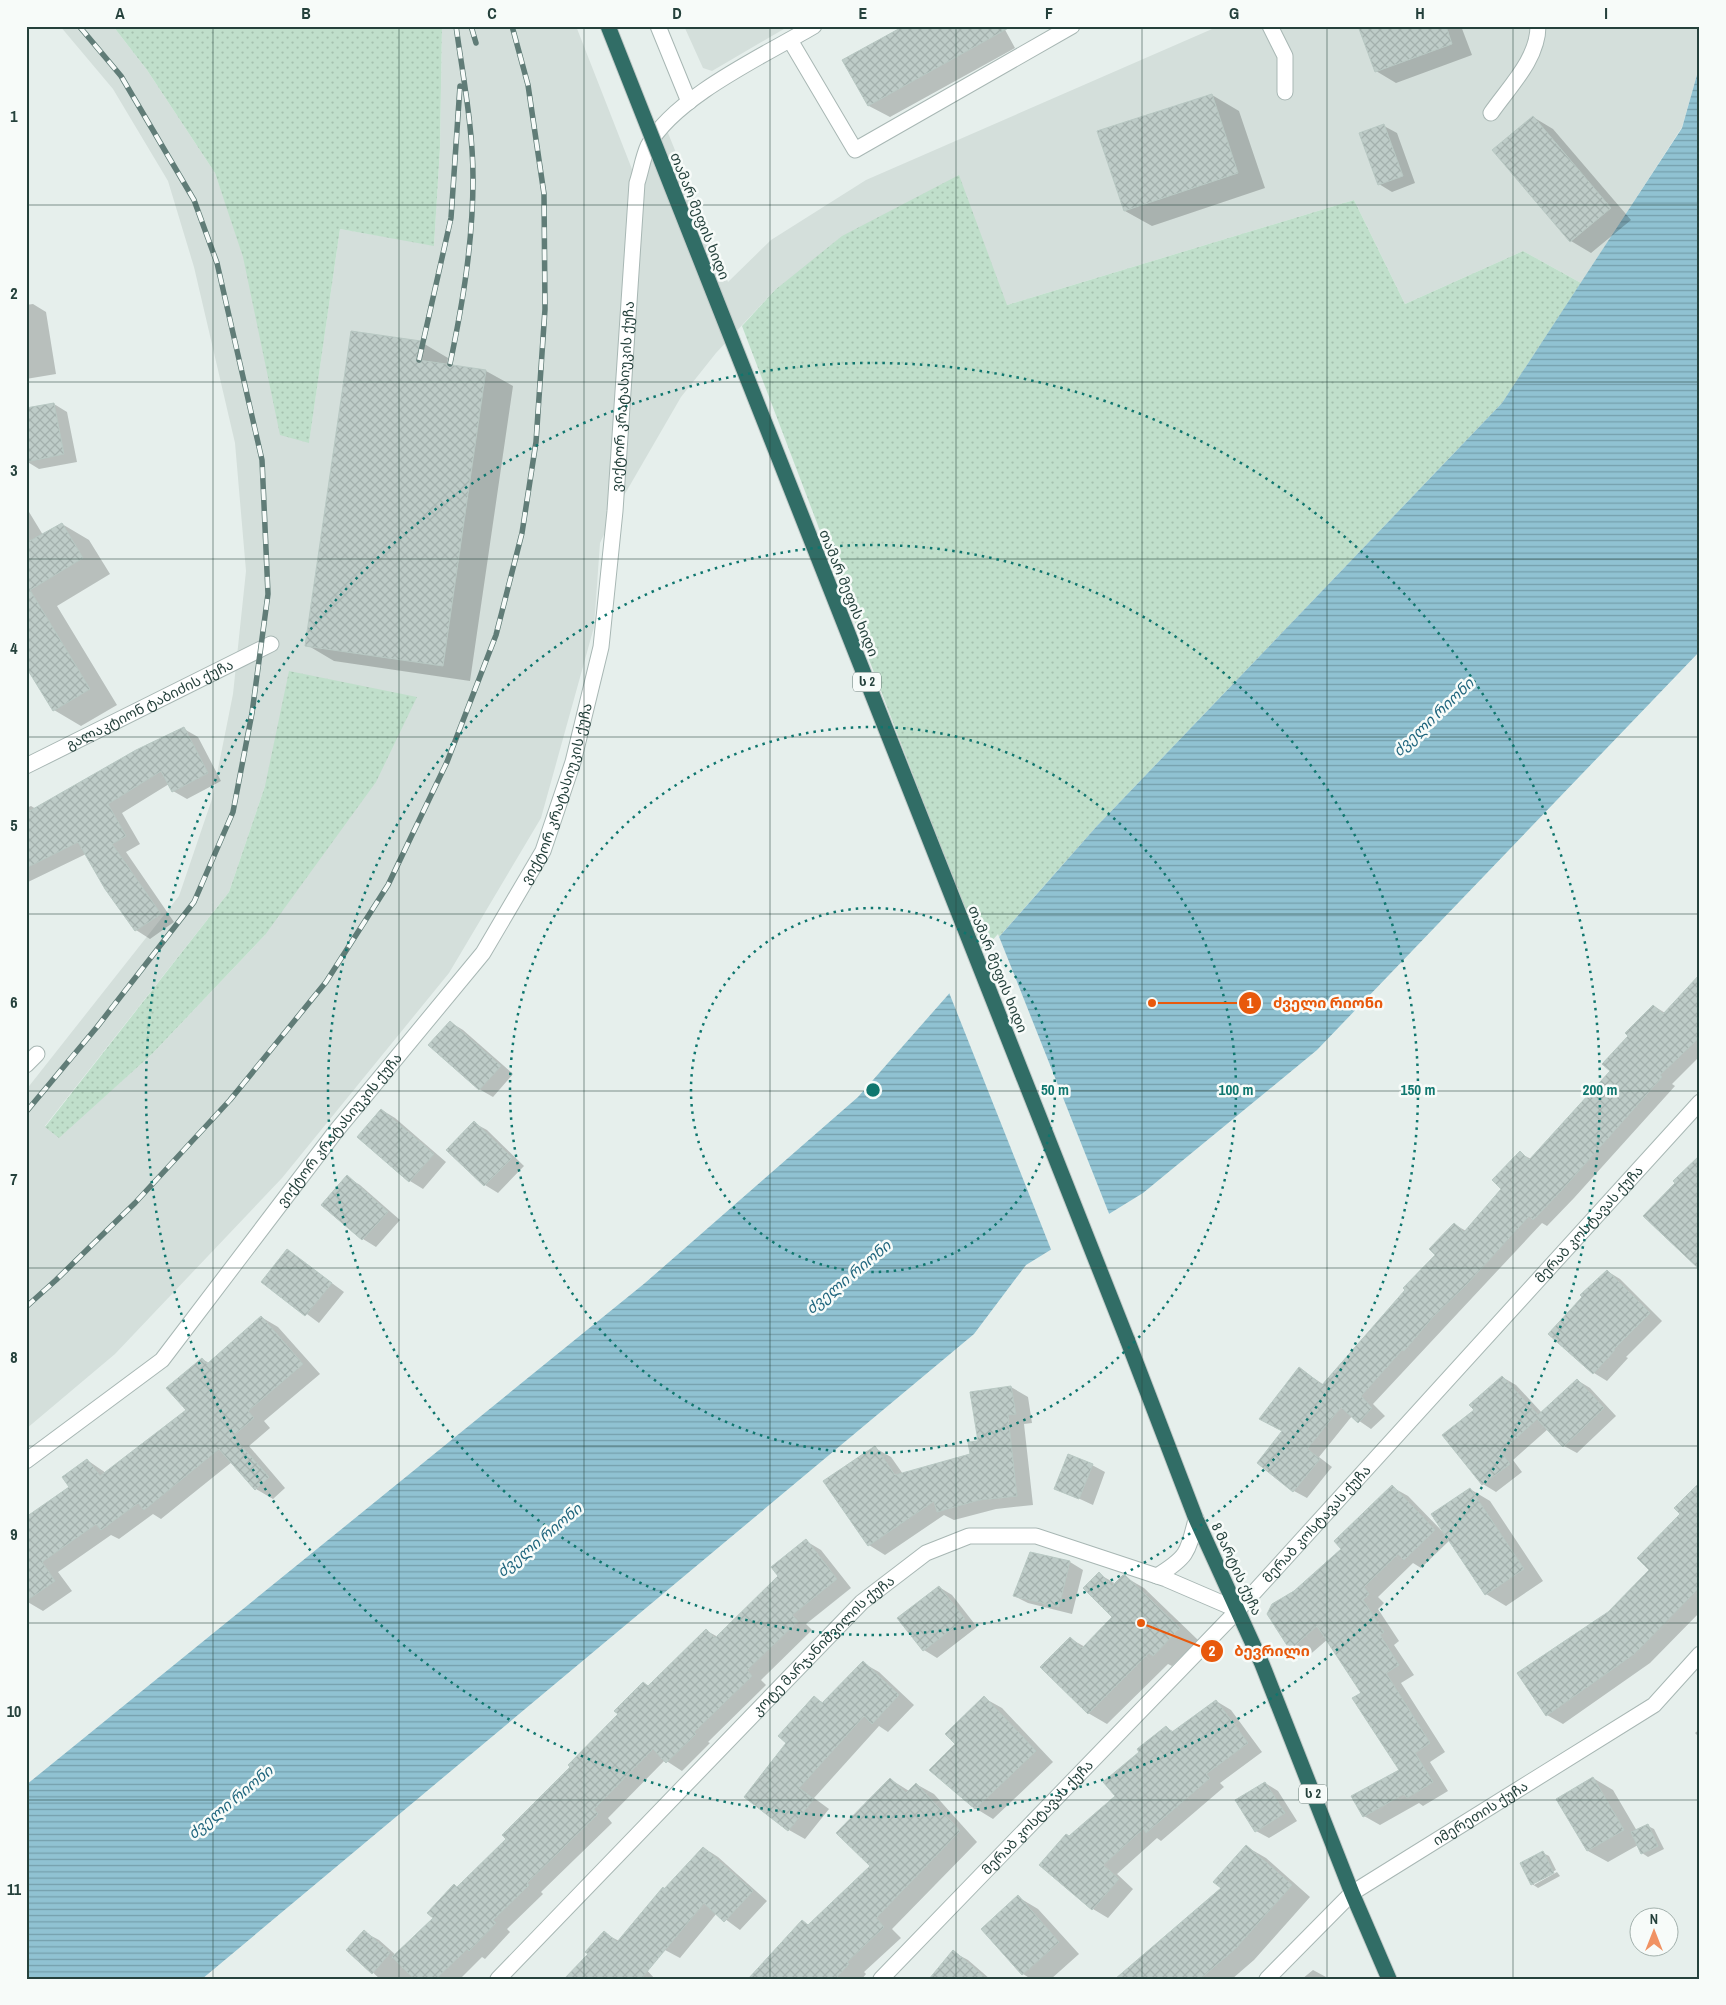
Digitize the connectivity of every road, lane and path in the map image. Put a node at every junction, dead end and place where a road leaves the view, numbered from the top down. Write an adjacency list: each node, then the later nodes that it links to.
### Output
1 (608, 26): 14 (highway, თამარ მეფის ხიდი / ს 2, bridge)
2 (658, 26): 9 (street)
3 (1072, 26): 7 (street)
4 (1270, 26): 8 (street)
5 (1538, 26): 10 (street)
6 (807, 28): 7 (street, ვიქტორ კრატასიუკის ქუჩა)
7 (790, 40): 9 (street, ვიქტორ კრატასიუკის ქუჩა)
8 (1285, 92)
9 (689, 102): 15 (street, ვიქტორ კრატასიუკის ქუჩა)
10 (1491, 113)
11 (271, 644): 12 (street, გალაკტიონ ტაბიძის ქუჩა)
12 (26, 766)
13 (1700, 1102): 18 (street, მერაბ კოსტავას ქუჩა)
14 (1127, 1338): 16 (highway, 8 მარტის ქუჩა / ს 2)
15 (26, 1461)
16 (1196, 1518): 17 (street); 18 (highway, 8 მარტის ქუჩა / ს 2)
17 (1157, 1576): 18 (street, კოტე მარჯანიშვილის ქუჩა); 21 (street, კოტე მარჯანიშვილის ქუჩა)
18 (1238, 1610): 20 (highway, 8 მარტის ქუჩა / ს 2); 22 (street, მერაბ კოსტავას ქუჩა)
19 (1700, 1654): 20 (street, იმერეთის ქუჩა)
20 (1352, 1893): 23 (street, იმერეთის ქუჩა); 24 (highway, 8 მარტის ქუჩა / ს 2)
21 (498, 1979)
22 (881, 1979)
23 (1267, 1979)
24 (1389, 1979)

